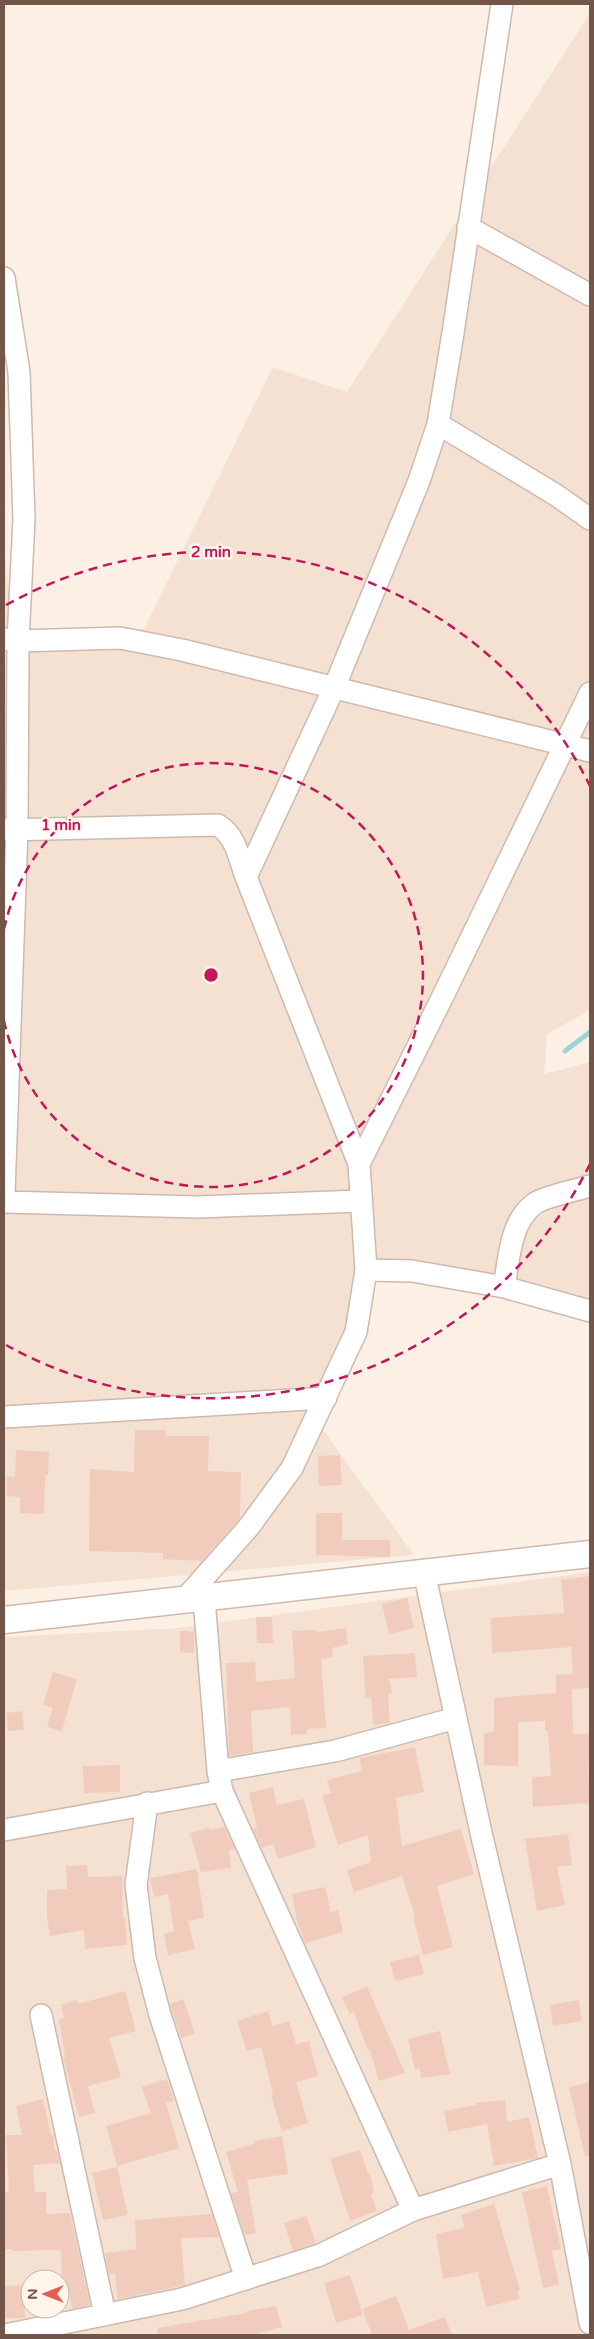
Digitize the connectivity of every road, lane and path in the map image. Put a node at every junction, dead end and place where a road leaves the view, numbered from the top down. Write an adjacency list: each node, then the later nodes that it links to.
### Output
1 (502, 4): 2 (street)
2 (468, 227): 4 (street); 5 (street)
3 (4, 278): 7 (street)
4 (590, 295)
5 (438, 424): 6 (street); 8 (street)
6 (590, 519)
7 (11, 640): 8 (street); 12 (street)
8 (334, 688): 10 (street); 13 (street)
9 (590, 694): 10 (street)
10 (564, 746): 11 (street); 14 (street)
11 (590, 751)
12 (10, 830): 13 (street); 16 (street)
13 (246, 877): 14 (street)
14 (359, 1164): 17 (street)
15 (590, 1186): 20 (street)
16 (4, 1192)
17 (360, 1201): 18 (street); 19 (street)
18 (4, 1202)
19 (366, 1270): 20 (street); 22 (street)
20 (504, 1287): 21 (street)
21 (590, 1311)
22 (326, 1398): 23 (street); 26 (street)
23 (4, 1417)
24 (590, 1554): 25 (street)
25 (424, 1572): 26 (street); 28 (street)
26 (193, 1600): 27 (street); 29 (street)
27 (4, 1620)
28 (456, 1718): 29 (street); 33 (street)
29 (220, 1781): 30 (street); 34 (street)
30 (147, 1803): 31 (street); 35 (street)
31 (4, 1830)
32 (41, 2015): 36 (street)
33 (560, 2164): 34 (street); 37 (street)
34 (413, 2210): 35 (street)
35 (246, 2279): 36 (street)
36 (105, 2315): 38 (street)
37 (590, 2323)
38 (6, 2335)

